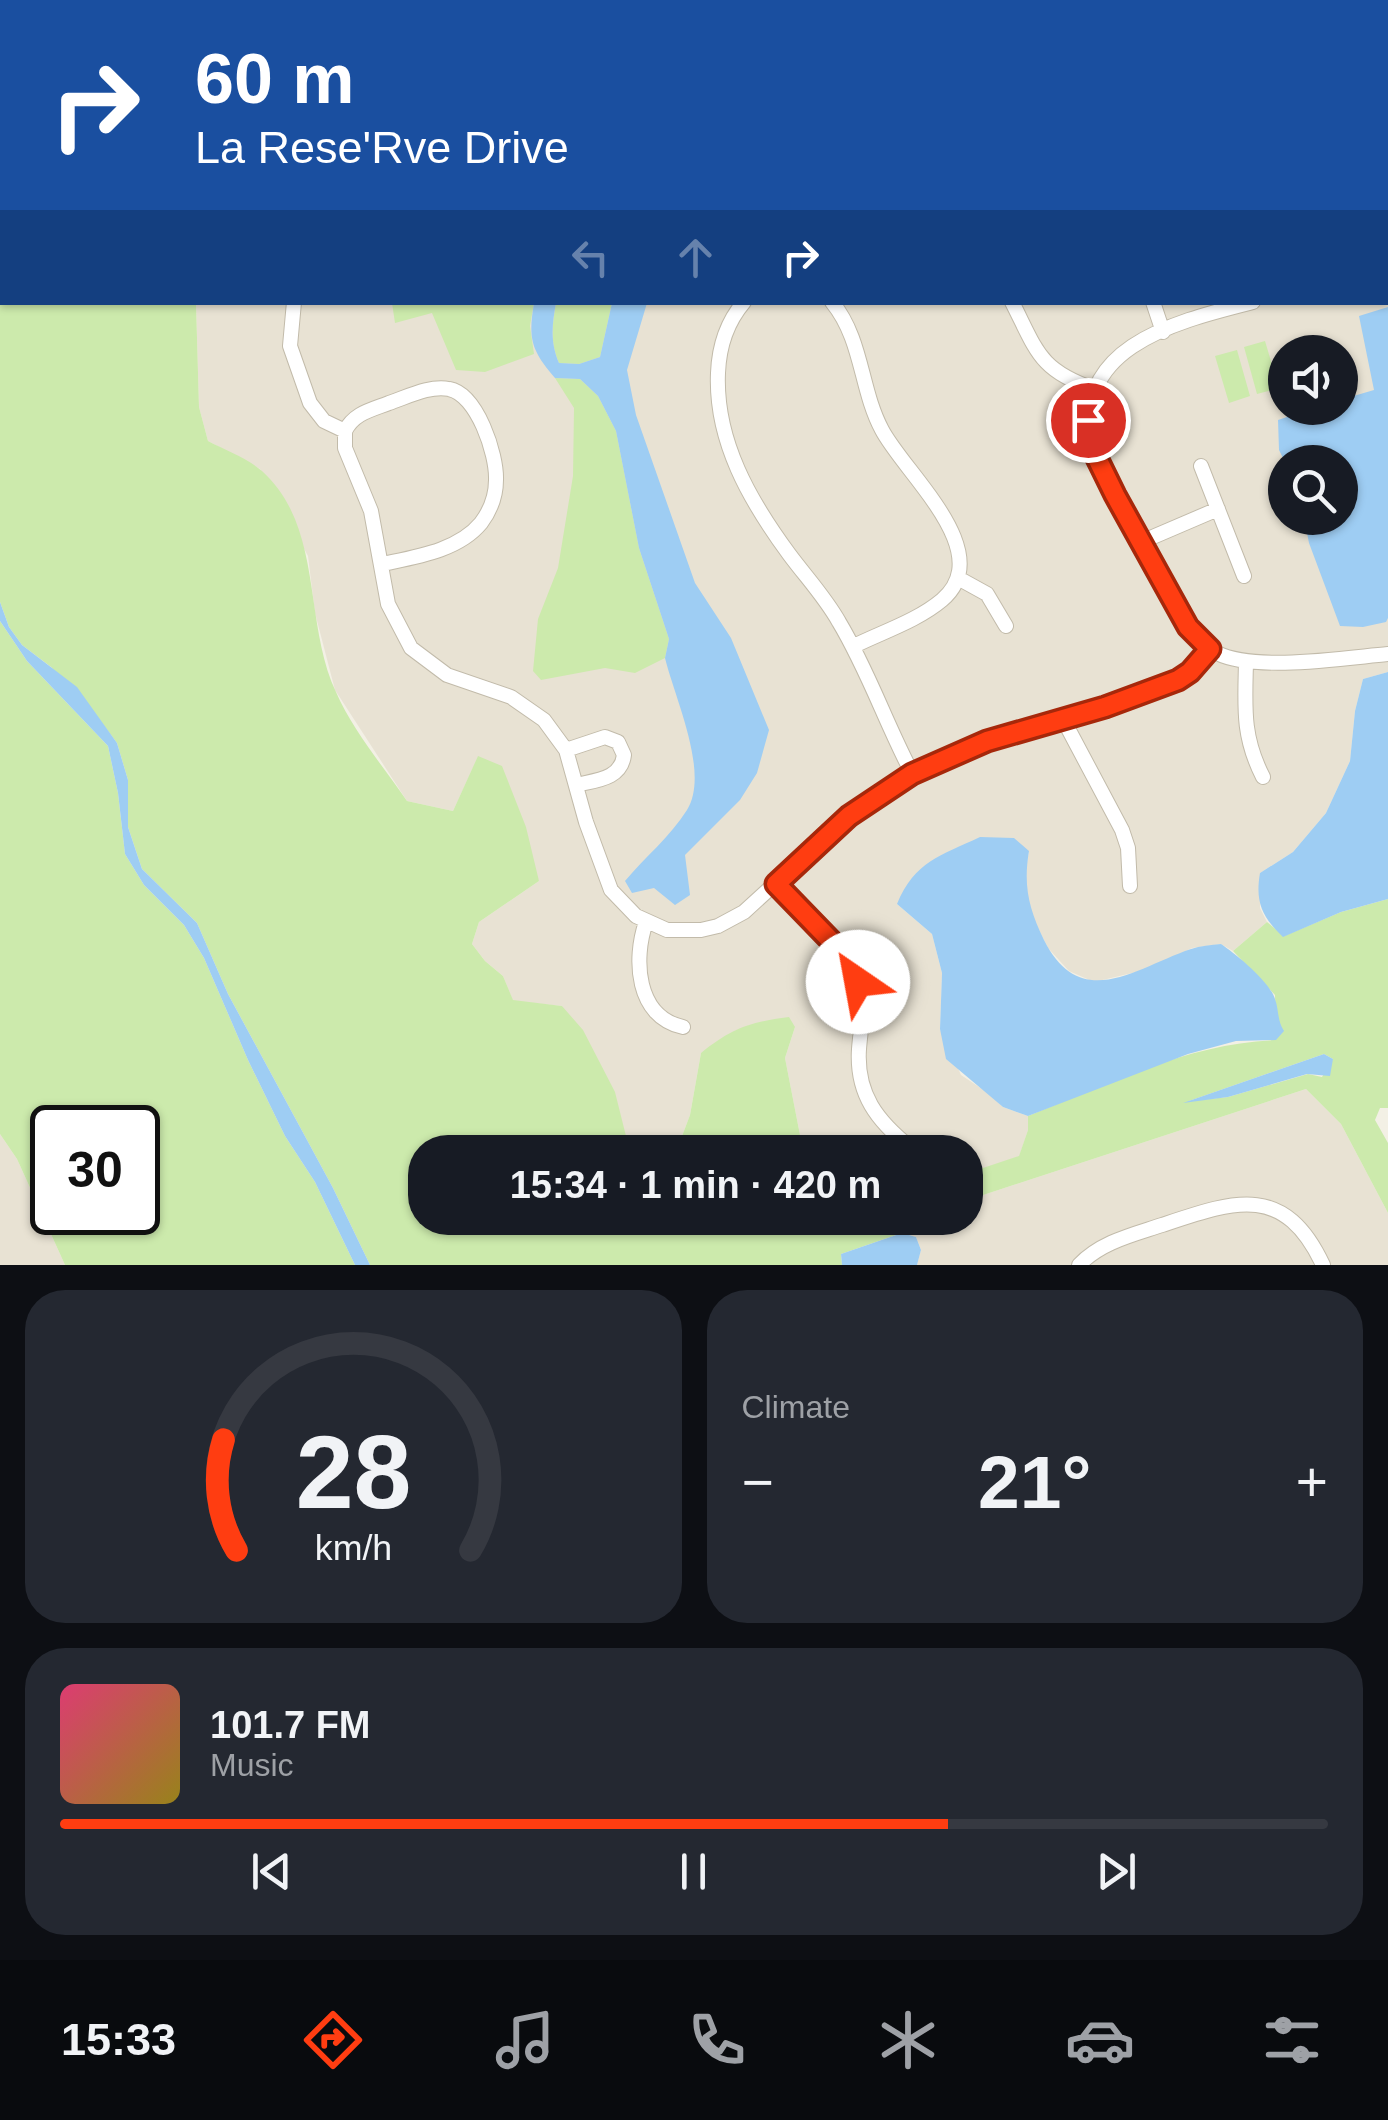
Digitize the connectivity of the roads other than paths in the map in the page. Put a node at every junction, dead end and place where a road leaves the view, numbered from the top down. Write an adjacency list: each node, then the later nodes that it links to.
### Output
1 (294, 305): 9 (street)
2 (742, 305): 17 (street)
3 (834, 305): 15 (street)
4 (1014, 305): 8 (street)
5 (1153, 305): 7 (street)
6 (1244, 305): 7 (street)
7 (1163, 332): 8 (street)
8 (1094, 389): 12 (street)
9 (345, 431): 13 (street); 13 (street)
10 (1201, 466): 11 (street)
11 (1218, 509): 12 (street); 14 (street)
12 (1141, 542): 18 (street)
13 (382, 564): 22 (street)
14 (1244, 576)
15 (958, 578): 16 (street); 17 (street)
16 (1006, 626)
17 (854, 646): 23 (street)
18 (1210, 649): 20 (street); 21 (street)
19 (1388, 654): 20 (street)
20 (1246, 662): 24 (street)
21 (1063, 720): 23 (street); 27 (street)
22 (566, 750): 25 (street); 25 (street)
23 (912, 774): 26 (street)
24 (1263, 778)
25 (576, 786): 28 (street)
26 (776, 884): 28 (street); 30 (street)
27 (1130, 886)
28 (646, 922): 29 (street)
29 (683, 1027)
30 (896, 1135)
31 (1079, 1265): 32 (street)
32 (1324, 1265)

